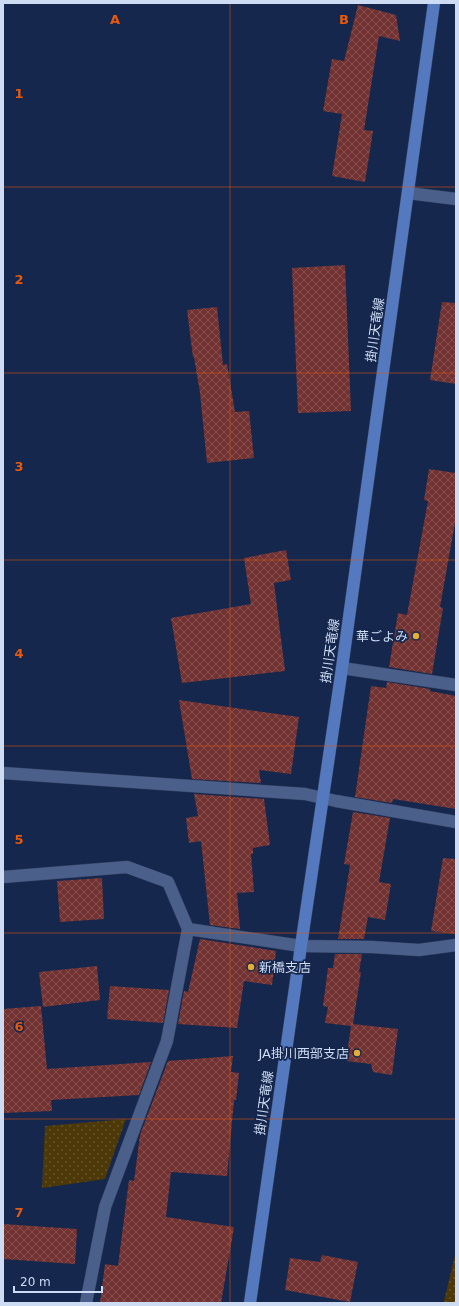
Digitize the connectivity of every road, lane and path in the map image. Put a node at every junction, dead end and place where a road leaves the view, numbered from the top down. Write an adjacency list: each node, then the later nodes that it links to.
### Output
1 (434, 3): 2 (main road, 掛川天竜線)
2 (408, 193): 3 (street); 4 (main road, 掛川天竜線)
3 (456, 199)
4 (342, 668): 5 (street); 7 (main road, 掛川天竜線)
5 (456, 685)
6 (3, 773): 7 (street)
7 (322, 798): 8 (street); 12 (main road, 掛川天竜線)
8 (456, 822)
9 (3, 877): 10 (street)
10 (188, 929): 12 (street); 13 (street)
11 (456, 945): 12 (street)
12 (300, 946): 14 (main road, 掛川天竜線)
13 (86, 1303)
14 (250, 1303)

